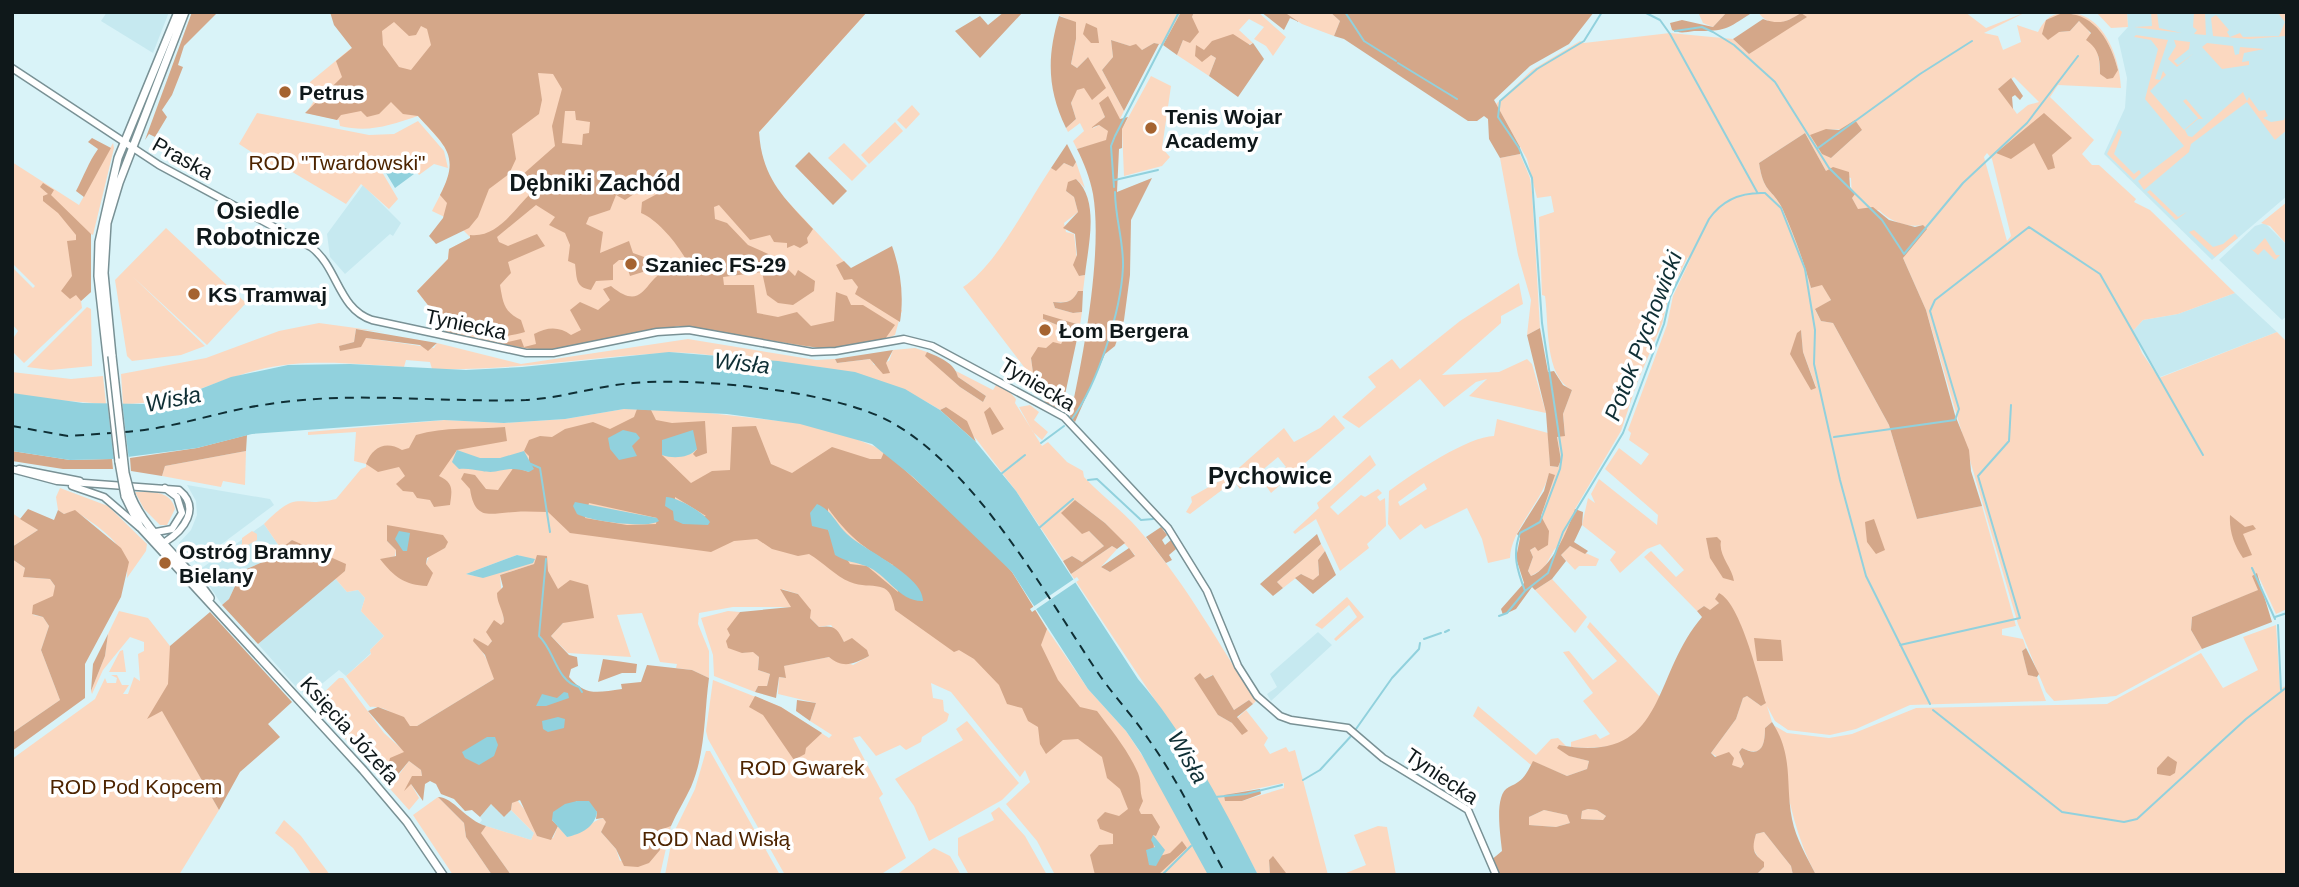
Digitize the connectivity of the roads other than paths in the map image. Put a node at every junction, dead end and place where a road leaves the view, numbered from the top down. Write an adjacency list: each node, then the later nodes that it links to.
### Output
1 (178, 12): 4 (main road)
2 (185, 12): 5 (main road)
3 (12, 68): 4 (street, Praska)
4 (124, 144): 5 (street, Praska); 7 (main road)
5 (132, 148): 6 (street, Praska); 7 (main road)
6 (356, 312): 18 (street, Tyniecka)
7 (110, 356): 12 (main road, bridge)
8 (13, 469): 9 (street, Księcia Józefa); 10 (street, Księcia Józefa)
9 (57, 481): 10 (street, Księcia Józefa); 13 (street, Księcia Józefa)
10 (85, 483): 11 (street, Księcia Józefa)
11 (165, 488): 14 (street); 15 (street)
12 (128, 496): 13 (main road); 14 (main road, Księcia Józefa)
13 (141, 527): 16 (main road, Księcia Józefa)
14 (156, 532): 15 (main road, Księcia Józefa)
15 (165, 542): 16 (main road, Księcia Józefa)
16 (222, 616): 17 (main road, Księcia Józefa)
17 (443, 875)
18 (1496, 875)

